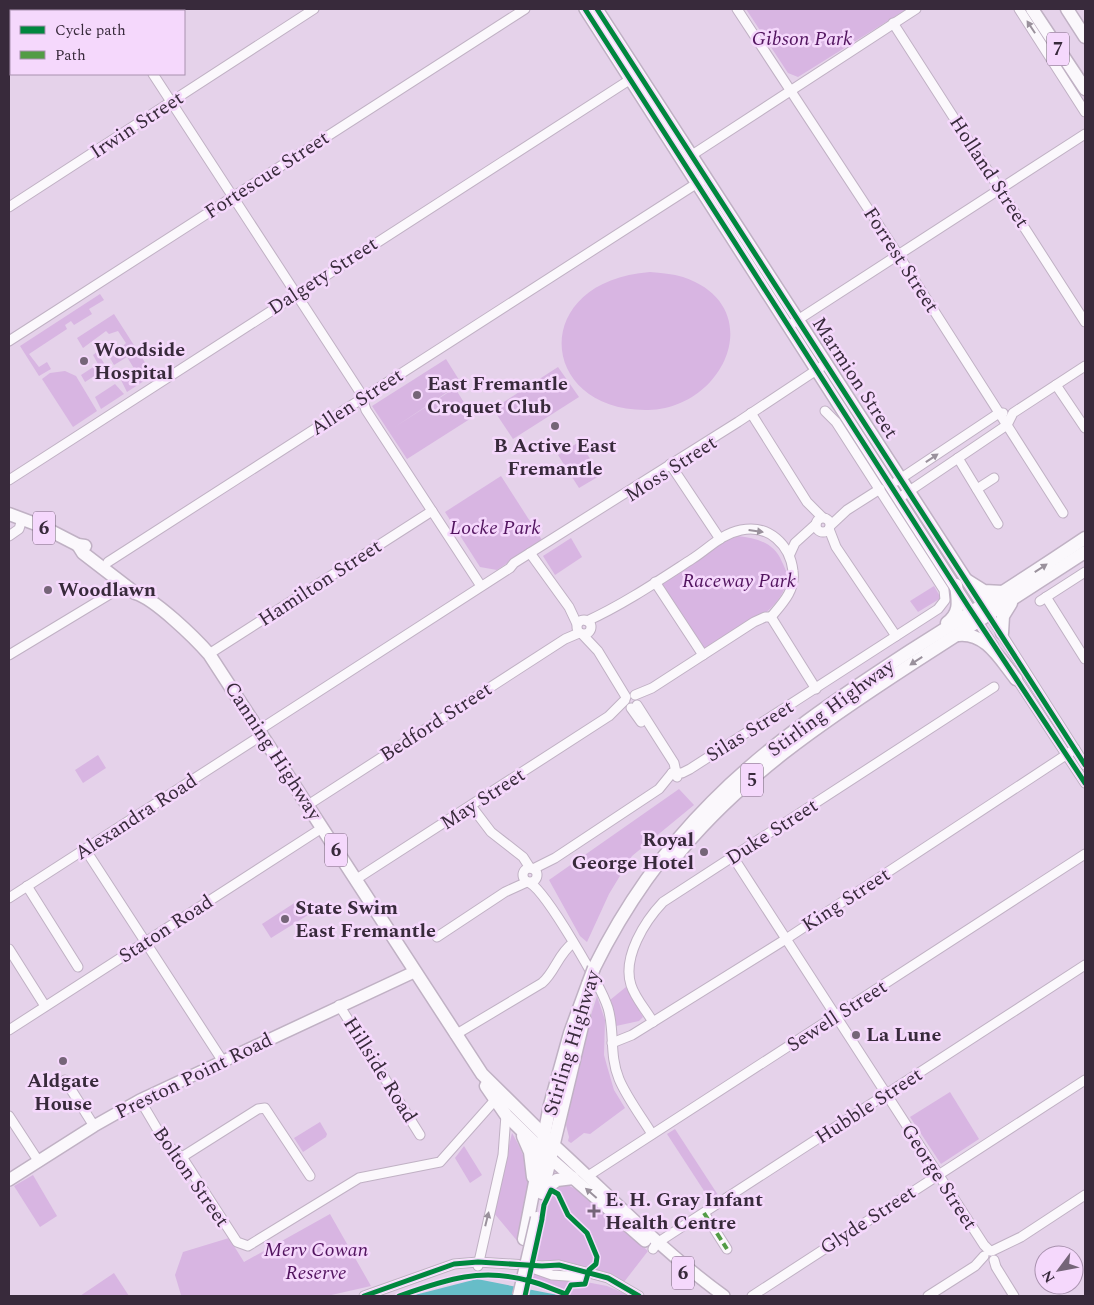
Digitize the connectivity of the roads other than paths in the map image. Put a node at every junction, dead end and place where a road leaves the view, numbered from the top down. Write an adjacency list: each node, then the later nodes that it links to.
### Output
1 (314, 9): 16 (street, Irwin Street)
2 (525, 9): 22 (street, Fortescue Street)
3 (585, 9): 13 (main road, Marmion Street)
4 (597, 9): 13 (main road, Marmion Street)
5 (737, 9): 15 (street, Forrest Street)
6 (916, 9): 10 (street)
7 (1019, 9): 17 (street, one-way to 7)
8 (1032, 9): 14 (highway, 7)
9 (1067, 9): 11 (highway, 7)
10 (893, 23): 15 (street); 21 (street, Holland Street)
11 (1085, 37)
12 (154, 75): 16 (street)
13 (634, 77): 19 (main road, Marmion Street); 20 (main road, Marmion Street); 25 (street, Dalgety Street)
14 (1085, 89)
15 (790, 90): 19 (street); 24 (street, Forrest Street)
16 (171, 102): 22 (street); 23 (street, Irwin Street)
17 (1085, 112)
18 (1085, 133): 21 (street)
19 (692, 155): 20 (main road, Marmion Street)
20 (701, 180): 26 (main road, Marmion Street); 28 (main road, Marmion Street); 34 (street, Allen Street)
21 (1000, 188): 24 (street); 27 (street, Holland Street)
22 (233, 196): 25 (street); 29 (street, Fortescue Street)
23 (9, 207)
24 (898, 254): 26 (street); 36 (street, Forrest Street)
25 (296, 294): 34 (street); 44 (street, Dalgety Street)
26 (799, 319): 28 (street); 30 (main road, Marmion Street)
27 (1085, 322)
28 (789, 326): 32 (main road, Marmion Street)
29 (9, 341)
30 (829, 365): 32 (street, Moss Street); 45 (main road, Marmion Street)
31 (1085, 366): 33 (street)
32 (818, 371): 38 (street, Moss Street); 45 (main road, Marmion Street)
33 (1056, 385): 37 (street); 40 (street)
34 (363, 398): 49 (street); 62 (street, Allen Street)
35 (825, 411): 47 (street)
36 (999, 413): 37 (street); 39 (street, Forrest Street); 45 (street, one-way to 36)
37 (1013, 413): 39 (street)
38 (752, 415): 42 (street, Moss Street); 54 (street)
39 (1007, 425): 41 (street); 50 (street, Forrest Street)
40 (1085, 428)
41 (958, 458): 46 (street); 48 (street)
42 (672, 466): 57 (street); 61 (street, Moss Street)
43 (994, 478): 46 (street)
44 (9, 480)
45 (896, 482): 48 (main road, Marmion Street)
46 (977, 488): 53 (street)
47 (880, 489): 54 (street); 77 (street, Silas Street)
48 (904, 495): 66 (main road, Marmion Street)
49 (432, 511): 67 (street); 78 (street, Hamilton Street)
50 (1063, 513)
51 (9, 514): 52 (highway, Canning Highway / 6)
52 (22, 520): 55 (street); 58 (highway, Canning Highway / 6)
53 (998, 524)
54 (823, 525): 59 (street); 77 (street)
55 (9, 536)
56 (1085, 538): 68 (highway, Stirling Highway / 5, one-way to 56)
57 (720, 539): 59 (street, one-way to 59); 64 (street)
58 (78, 545): 62 (highway, Canning Highway / 6); 65 (highway, Canning Highway / 6)
59 (786, 549): 73 (street)
60 (1085, 552): 70 (highway, Stirling Highway / 5)
61 (534, 554): 67 (street, Moss Street); 74 (street)
62 (108, 562): 69 (highway, Canning Highway / 6)
63 (1085, 572): 81 (street)
64 (655, 582): 74 (street); 79 (street)
65 (123, 583): 69 (highway, Canning Highway / 6); 80 (street)
66 (962, 583): 68 (highway); 71 (main road, Marmion Street); 72 (main road, Marmion Street); 82 (highway)
67 (481, 586): 87 (street, Moss Street)
68 (1003, 592): 71 (highway, Stirling Highway / 5)
69 (143, 595): 78 (highway, Canning Highway / 6)
70 (1018, 596): 71 (highway, Stirling Highway / 5); 75 (highway)
71 (986, 610): 72 (highway, Stirling Highway / 5); 75 (street, Marmion Street)
72 (975, 617): 76 (highway, Stirling Highway / 5); 82 (highway, Stirling Highway / 5); 83 (street, Marmion Street)
73 (770, 620): 79 (street, May Street); 85 (street)
74 (583, 627): 86 (street); 94 (street, Bedford Street)
75 (1002, 633): 88 (street, Marmion Street)
76 (957, 635): 83 (highway); 112 (highway, Stirling Highway / 5, one-way to 112)
77 (896, 636): 85 (street, Silas Street)
78 (209, 654): 87 (highway, Canning Highway / 6)
79 (703, 655): 86 (street, May Street)
80 (9, 656)
81 (1085, 659)
82 (880, 671): 112 (highway, Stirling Highway / 5)
83 (1016, 679): 89 (street, Marmion Street)
84 (994, 687): 99 (street, Duke Street)
85 (816, 689): 92 (street, Silas Street)
86 (632, 701): 92 (street); 95 (street, May Street)
87 (260, 733): 94 (highway, Canning Highway / 6); 97 (street, Alexandra Road)
88 (1075, 749): 89 (street, King Street); 90 (street, Marmion Street)
89 (1066, 755): 91 (street, Marmion Street); 105 (street, King Street)
90 (1085, 763): 91 (street)
91 (1075, 768): 93 (street, Marmion Street)
92 (675, 773): 100 (street, Silas Street)
93 (1085, 784)
94 (308, 805): 96 (highway, Canning Highway / 6)
95 (474, 805): 100 (street); 101 (street, May Street)
96 (322, 828): 101 (highway, Canning Highway / 6); 106 (street, Staton Road)
97 (85, 849): 102 (street, Alexandra Road); 106 (street)
98 (1085, 854): 116 (street, Sewell Street)
99 (733, 857): 105 (street, George Street); 117 (street, Duke Street)
100 (530, 875): 104 (street, Silas Street); 107 (street)
101 (355, 880): 111 (highway, Canning Highway / 6)
102 (27, 886): 103 (street, Alexandra Road); 110 (street)
103 (9, 898)
104 (437, 937)
105 (786, 939): 116 (street, George Street); 117 (street, King Street)
106 (146, 942): 115 (street, Staton Road); 121 (street)
107 (573, 944): 119 (street); 120 (street)
108 (9, 948): 115 (street)
109 (1085, 966): 125 (street, Hubble Street)
110 (78, 967)
111 (412, 969): 114 (main road, Preston Point Road); 119 (highway, Canning Highway / 6)
112 (597, 972): 113 (highway, Stirling Highway / 5, bridge)
113 (590, 988): 128 (highway, Stirling Highway / 5); 136 (highway, Stirling Highway / 5)
114 (339, 1005): 121 (main road, Preston Point Road); 135 (street, Hillside Road)
115 (45, 1006): 118 (street, Staton Road)
116 (835, 1018): 125 (street, George Street); 134 (street, Sewell Street)
117 (653, 1022): 120 (street, King Street)
118 (9, 1030)
119 (456, 1035): 122 (highway, Canning Highway / 6)
120 (612, 1043): 134 (street)
121 (222, 1060): 126 (main road, Preston Point Road)
122 (482, 1074): 127 (highway, Canning Highway / 6); 129 (highway, Canning Highway / 6)
123 (65, 1080): 132 (street)
124 (1085, 1080): 140 (street, Glyde Street)
125 (886, 1096): 140 (street, George Street); 147 (street, Hubble Street)
126 (140, 1100): 132 (main road, Preston Point Road); 138 (street, Bolton Street)
127 (495, 1100): 130 (highway, Canning Highway / 6); 138 (street, Bolton Street)
128 (550, 1105): 129 (highway); 136 (highway, Stirling Highway / 5)
129 (523, 1114): 136 (highway, Canning Highway / 6)
130 (506, 1115): 133 (highway, Canning Highway / 6); 152 (street, one-way to 130)
131 (9, 1116): 139 (street)
132 (94, 1126): 139 (main road, Preston Point Road)
133 (522, 1133): 137 (highway, Canning Highway / 6); 145 (highway)
134 (655, 1134): 142 (street, Sewell Street)
135 (420, 1135)
136 (549, 1140): 137 (highway, Stirling Highway / 5); 142 (main road, Canning Highway / 6)
137 (546, 1154): 143 (main road, Canning Highway / 6); 145 (highway, Stirling Highway / 5)
138 (182, 1157): 141 (street)
139 (39, 1162): 144 (main road, Preston Point Road)
140 (938, 1175): 151 (street, George Street); 160 (street, Glyde Street)
141 (310, 1176)
142 (588, 1176): 149 (main road, Canning Highway / 6)
143 (573, 1178): 145 (highway); 149 (main road, Canning Highway / 6, one-way to 143)
144 (9, 1180)
145 (539, 1189): 148 (highway, Stirling Highway / 5)
146 (1085, 1195): 151 (street)
147 (704, 1213): 149 (street, Hubble Street); 150 (street)
148 (533, 1217): 155 (highway, Stirling Highway / 5); 156 (highway, Stirling Highway / 5, bridge)
149 (655, 1246): 158 (main road, Canning Highway / 6); 159 (main road, Canning Highway / 6)
150 (727, 1249)
151 (990, 1256): 161 (street); 162 (street, George Street)
152 (478, 1264): 153 (street); 154 (street); 157 (street)
153 (364, 1296)
154 (375, 1296)
155 (512, 1296)
156 (519, 1296)
157 (639, 1296)
158 (713, 1296)
159 (724, 1296)
160 (752, 1296)
161 (928, 1296)
162 (1014, 1296)

